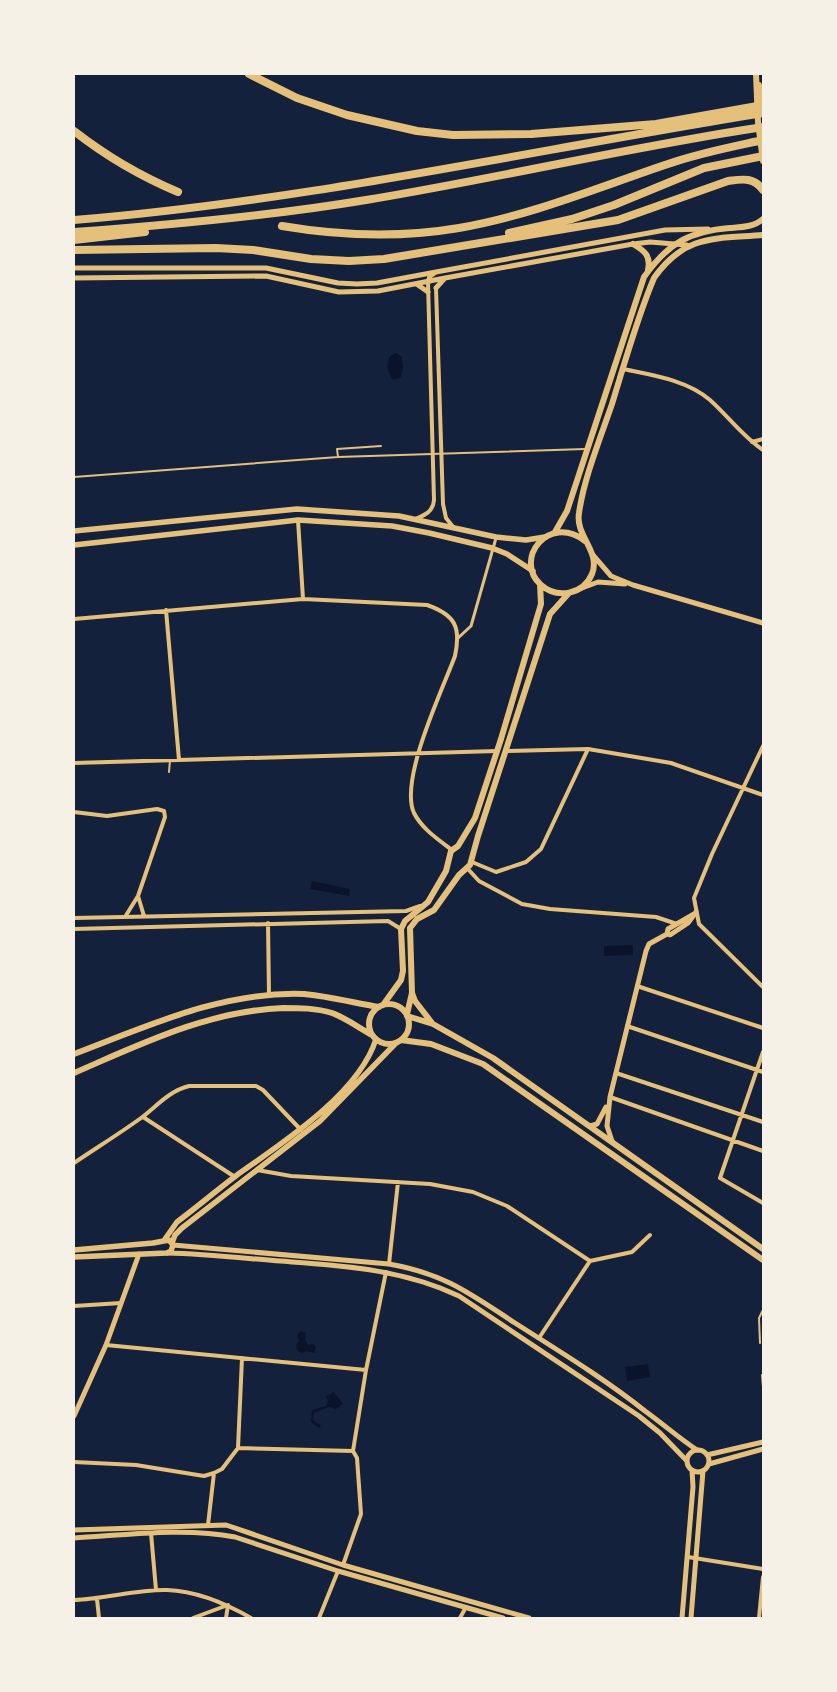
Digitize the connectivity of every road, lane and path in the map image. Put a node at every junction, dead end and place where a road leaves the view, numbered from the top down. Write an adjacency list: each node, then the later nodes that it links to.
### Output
1 (250, 74): 4 (highway)
2 (756, 74): 3 (main road); 10 (main road)
3 (763, 105): 4 (highway)
4 (746, 112): 5 (highway); 15 (highway)
5 (763, 113)
6 (763, 127): 13 (highway)
7 (74, 130): 12 (highway)
8 (763, 140): 16 (highway)
9 (763, 156): 25 (highway)
10 (763, 161)
11 (763, 190): 25 (highway)
12 (178, 192)
13 (268, 213): 18 (highway); 20 (highway)
14 (763, 219): 17 (main road)
15 (74, 220)
16 (282, 226)
17 (711, 230): 22 (main road); 27 (street)
18 (74, 232)
19 (763, 235): 23 (main road)
20 (74, 240)
21 (633, 244): 22 (street); 28 (main road); 31 (street)
22 (676, 244): 23 (street); 28 (main road)
23 (687, 245): 36 (main road)
24 (74, 251): 25 (highway)
25 (437, 251)
26 (74, 268): 29 (street)
27 (436, 272): 29 (street); 32 (street)
28 (647, 272): 40 (main road)
29 (422, 274): 32 (street)
30 (74, 278): 33 (street)
31 (445, 278): 32 (street); 34 (street)
32 (430, 280): 33 (street); 34 (street); 35 (street)
33 (418, 285): 35 (street)
34 (436, 288): 43 (street)
35 (428, 292): 42 (street)
36 (623, 369): 38 (street); 54 (main road)
37 (763, 439): 38 (street)
38 (752, 442): 41 (street)
39 (381, 446): 44 (lane)
40 (587, 449): 43 (lane); 51 (main road)
41 (763, 450)
42 (433, 454): 43 (lane); 44 (lane); 47 (street)
43 (442, 454): 49 (street)
44 (338, 457): 45 (lane)
45 (74, 477)
46 (297, 509): 47 (main road); 48 (main road); 50 (main road)
47 (415, 519): 49 (main road)
48 (298, 520): 55 (main road); 56 (main road); 63 (street)
49 (454, 528): 53 (main road)
50 (74, 531)
51 (555, 532): 52 (main road); 54 (main road)
52 (545, 537): 53 (main road); 58 (main road)
53 (496, 538): 56 (street)
54 (585, 541): 57 (main road)
55 (74, 544)
56 (492, 548): 58 (main road); 67 (street)
57 (593, 555): 60 (street); 61 (main road)
58 (533, 571): 59 (main road)
59 (540, 584): 62 (main road); 70 (main road)
60 (632, 585): 61 (street); 66 (street)
61 (580, 588): 62 (main road)
62 (569, 593): 71 (main road)
63 (303, 599): 64 (street); 67 (street)
64 (166, 610): 65 (street); 74 (street)
65 (74, 619)
66 (763, 623)
67 (458, 638): 72 (street)
68 (763, 746): 77 (street)
69 (588, 749): 71 (street); 77 (street); 82 (street)
70 (497, 751): 72 (street); 80 (main road)
71 (507, 751): 81 (main road)
72 (419, 752): 74 (street); 80 (street)
73 (170, 760): 74 (street); 75 (street); 76 (lane)
74 (179, 760)
75 (74, 763)
76 (169, 772)
77 (743, 788): 78 (street); 85 (street)
78 (763, 795)
79 (74, 812): 83 (street)
80 (453, 851): 81 (main road); 82 (main road); 84 (main road)
81 (473, 853): 82 (main road)
82 (468, 866): 90 (street); 96 (main road)
83 (138, 896): 86 (street); 87 (street)
84 (428, 902): 86 (street); 92 (main road)
85 (696, 912): 90 (street); 93 (street); 95 (street)
86 (144, 916): 87 (street)
87 (125, 917): 88 (street)
88 (74, 918)
89 (268, 923): 91 (street); 92 (street); 97 (street)
90 (677, 924): 93 (street)
91 (74, 929)
92 (401, 929): 98 (main road)
93 (667, 934): 94 (street)
94 (637, 986): 101 (street); 102 (street)
95 (763, 987)
96 (412, 993): 99 (main road); 100 (main road)
97 (269, 995): 98 (main road); 106 (main road)
98 (381, 1006): 99 (main road); 103 (main road)
99 (407, 1015): 100 (main road); 104 (main road)
100 (433, 1024): 115 (main road)
101 (627, 1026): 107 (street); 110 (street)
102 (763, 1028)
103 (374, 1037): 104 (main road); 109 (main road); 116 (main road)
104 (399, 1041): 121 (main road); 133 (main road)
105 (763, 1052): 107 (street)
106 (74, 1054)
107 (757, 1070): 108 (street); 112 (street)
108 (763, 1072)
109 (74, 1073)
110 (616, 1073): 111 (street); 112 (street)
111 (610, 1097): 115 (street); 117 (street); 118 (street)
112 (742, 1115): 114 (street); 117 (street)
113 (143, 1117): 116 (street); 120 (street); 122 (street)
114 (763, 1122)
115 (590, 1126): 118 (main road)
116 (300, 1130): 122 (main road)
117 (733, 1140): 119 (street); 124 (street)
118 (614, 1143): 128 (main road)
119 (763, 1150)
120 (74, 1163)
121 (257, 1170): 123 (street); 127 (main road)
122 (235, 1177): 126 (main road)
123 (398, 1182): 134 (street); 135 (street)
124 (763, 1204)
125 (650, 1235): 134 (street)
126 (163, 1240): 127 (main road); 129 (main road); 130 (main road)
127 (172, 1244): 130 (main road); 135 (street)
128 (763, 1249)
129 (74, 1250)
130 (166, 1253): 131 (main road); 136 (street)
131 (139, 1254): 132 (main road); 137 (street)
132 (74, 1257)
133 (763, 1260)
134 (590, 1261): 140 (street)
135 (389, 1264): 136 (street); 140 (street)
136 (387, 1271): 143 (street); 145 (street)
137 (121, 1303): 138 (street); 142 (street)
138 (74, 1306)
139 (763, 1310): 141 (lane)
140 (539, 1338): 143 (street); 152 (street)
141 (760, 1343)
142 (106, 1344): 144 (street); 148 (street)
143 (534, 1344): 155 (street)
144 (242, 1358): 145 (street); 150 (street)
145 (366, 1370): 153 (street)
146 (762, 1375): 147 (lane)
147 (763, 1387)
148 (74, 1416)
149 (763, 1442): 154 (street)
150 (238, 1448): 153 (street); 160 (street)
151 (763, 1449): 157 (street)
152 (697, 1450): 154 (street); 155 (street)
153 (353, 1451): 167 (street)
154 (708, 1455): 157 (street)
155 (687, 1461): 158 (street)
156 (74, 1462): 160 (street)
157 (709, 1464): 159 (street)
158 (692, 1470): 159 (street); 165 (street)
159 (703, 1471): 166 (street)
160 (214, 1473): 161 (street)
161 (208, 1525): 162 (street); 167 (street)
162 (74, 1530)
163 (151, 1533): 164 (street); 169 (street); 171 (street)
164 (74, 1538)
165 (688, 1557): 166 (street); 186 (street)
166 (695, 1558): 168 (street); 187 (street)
167 (343, 1564): 169 (street); 174 (street)
168 (763, 1569)
169 (338, 1571): 176 (street); 182 (street)
170 (763, 1577): 188 (street)
171 (156, 1590): 172 (street); 175 (street)
172 (96, 1599): 173 (street); 178 (street)
173 (74, 1600)
174 (467, 1600): 176 (street); 185 (street)
175 (228, 1605): 179 (street); 180 (street); 181 (street)
176 (466, 1607): 177 (street); 183 (street)
177 (494, 1617): 184 (street)
178 (99, 1618)
179 (193, 1618)
180 (226, 1618)
181 (251, 1618)
182 (320, 1618)
183 (460, 1618)
184 (503, 1618)
185 (529, 1618)
186 (682, 1618)
187 (691, 1618)
188 (759, 1618)

